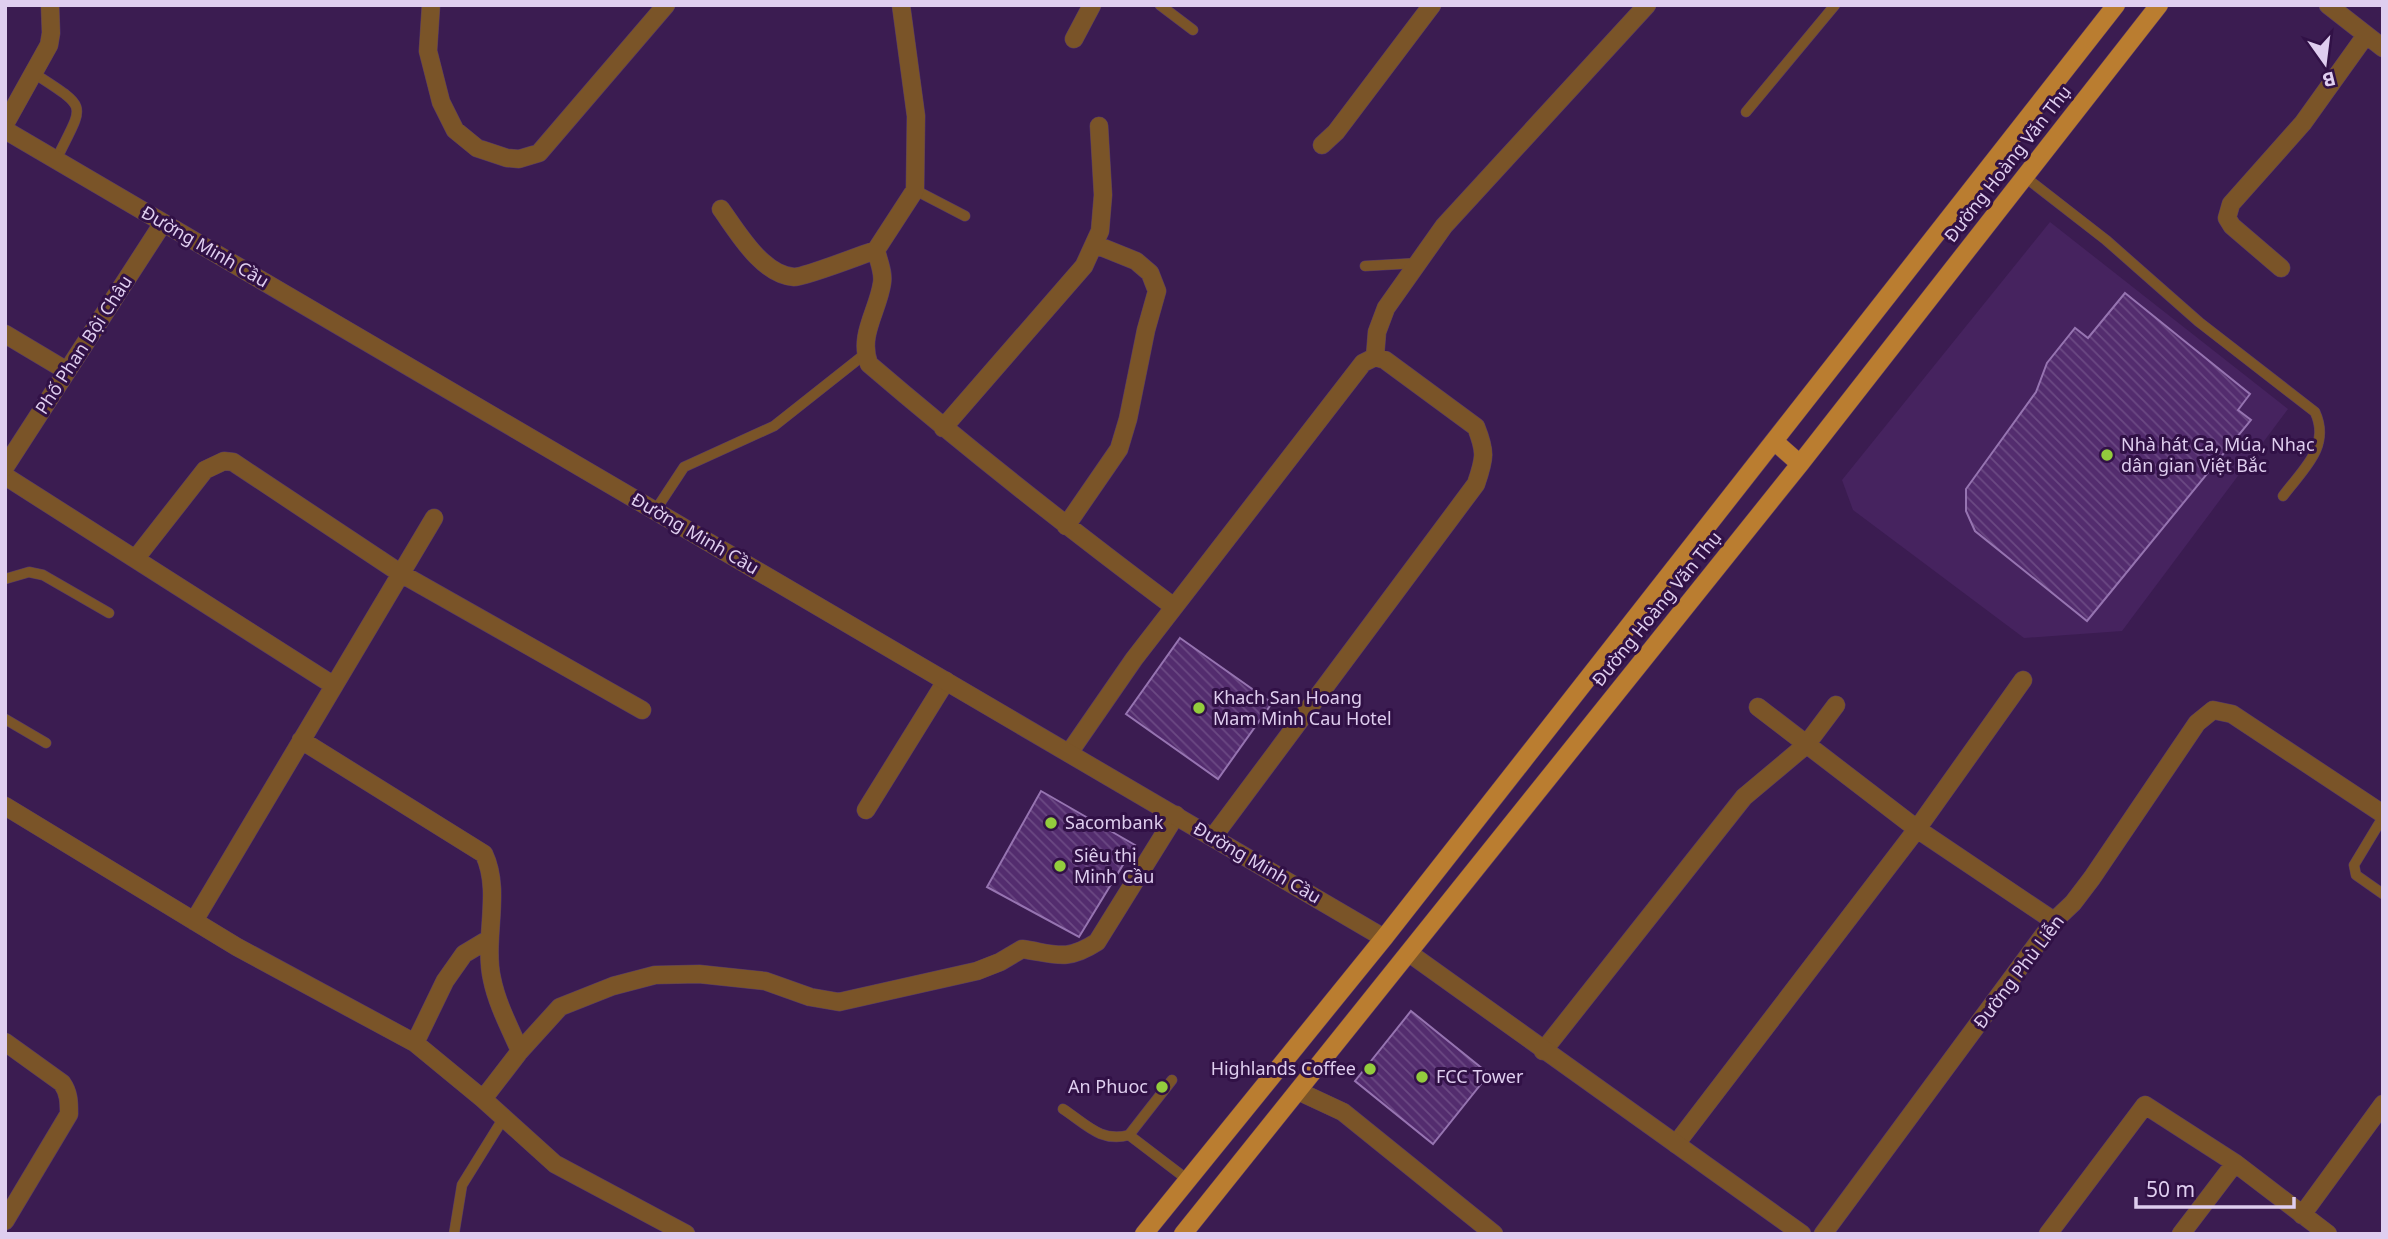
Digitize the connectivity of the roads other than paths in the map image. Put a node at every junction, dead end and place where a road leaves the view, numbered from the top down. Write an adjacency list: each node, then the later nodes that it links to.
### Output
1 (50, 5): 17 (street)
2 (431, 5): 3 (street)
3 (666, 5)
4 (901, 5): 25 (street)
5 (1092, 5): 15 (street)
6 (1160, 5): 13 (lane)
7 (1432, 5): 22 (street)
8 (1647, 5): 31 (street)
9 (1835, 5): 18 (lane)
10 (2116, 5): 39 (main road, Đường Hoàng Văn Thụ)
11 (2159, 5): 24 (main road, Đường Hoàng Văn Thụ)
12 (2328, 5): 14 (street)
13 (1193, 30)
14 (2366, 35): 16 (street); 33 (street)
15 (1074, 40)
16 (2383, 48)
17 (34, 74): 19 (street); 23 (lane)
18 (1746, 112)
19 (5, 124)
20 (1099, 126): 29 (street)
21 (5, 130): 23 (street, Đường Minh Cầu)
22 (1322, 145)
23 (56, 160): 28 (street, Đường Minh Cầu)
24 (2025, 177): 40 (main road, Đường Hoàng Văn Thụ); 43 (lane)
25 (915, 190): 27 (lane); 30 (street)
26 (721, 209): 30 (street)
27 (965, 216)
28 (163, 223): 37 (street, Phố Phan Bội Châu); 44 (street, Đường Minh Cầu)
29 (1094, 244): 38 (street); 46 (street)
30 (876, 250): 35 (street)
31 (1418, 263): 32 (lane); 36 (street)
32 (1365, 266)
33 (2281, 268)
34 (5, 334): 37 (street)
35 (865, 354): 38 (street); 44 (lane)
36 (1375, 357): 50 (street); 68 (street)
37 (67, 371): 41 (street, Phố Phan Bội Châu)
38 (943, 428): 46 (street)
39 (1774, 442): 40 (main road); 72 (main road, Đường Hoàng Văn Thụ)
40 (1800, 464): 74 (main road, Đường Hoàng Văn Thụ)
41 (5, 467)
42 (5, 476): 47 (street)
43 (2283, 496)
44 (655, 511): 53 (street, Đường Minh Cầu)
45 (434, 518): 48 (street)
46 (1066, 526): 50 (street)
47 (136, 558): 48 (street); 54 (street)
48 (400, 573): 54 (street); 57 (street)
49 (5, 579): 51 (lane)
50 (1174, 607): 62 (street)
51 (109, 613)
52 (2023, 680): 67 (street)
53 (946, 681): 62 (street, Đường Minh Cầu); 64 (street)
54 (333, 685): 59 (street)
55 (1836, 705): 61 (street)
56 (1758, 707): 61 (street)
57 (642, 710)
58 (5, 719): 60 (lane)
59 (301, 740): 70 (street); 73 (street)
60 (47, 744)
61 (1806, 745): 67 (street); 78 (street)
62 (1069, 753): 65 (street, Đường Minh Cầu)
63 (5, 806): 70 (street)
64 (866, 810)
65 (1176, 815): 68 (street, Đường Minh Cầu); 77 (street)
66 (2383, 815): 69 (lane); 71 (street, Đường Phù Liễn)
67 (1917, 829): 71 (street); 86 (street)
68 (1213, 838): 72 (street, Đường Minh Cầu)
69 (2383, 894)
70 (194, 921): 76 (street)
71 (2054, 922): 97 (street, Đường Phù Liễn)
72 (1384, 937): 74 (main road); 88 (main road, Đường Hoàng Văn Thụ)
73 (489, 939): 76 (street); 77 (street)
74 (1409, 953): 78 (street); 80 (main road, Đường Hoàng Văn Thụ)
75 (5, 1042): 90 (street)
76 (415, 1043): 81 (street)
77 (520, 1051): 81 (street)
78 (1543, 1051): 86 (street)
79 (1172, 1080): 85 (lane)
80 (1298, 1090): 94 (main road, Đường Hoàng Văn Thụ); 95 (street)
81 (483, 1099): 84 (street)
82 (2383, 1104): 89 (street)
83 (1063, 1109): 85 (lane)
84 (503, 1119): 91 (lane); 92 (street)
85 (1129, 1135): 88 (lane)
86 (1676, 1144): 96 (street)
87 (2235, 1163): 89 (street); 98 (street); 99 (street)
88 (1188, 1180): 93 (main road, Đường Hoàng Văn Thụ)
89 (2302, 1215): 100 (street)
90 (5, 1221)
91 (454, 1234)
92 (686, 1234)
93 (1144, 1234)
94 (1183, 1234)
95 (1494, 1234)
96 (1802, 1234)
97 (1824, 1234)
98 (2048, 1234)
99 (2181, 1234)
100 (2328, 1234)

